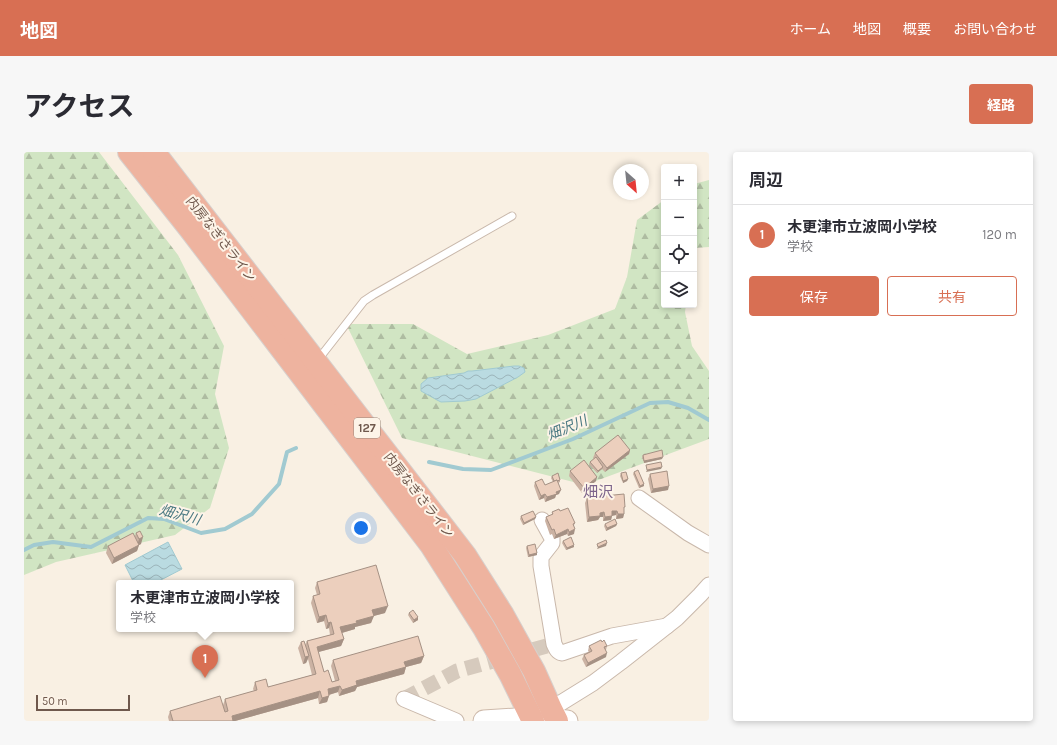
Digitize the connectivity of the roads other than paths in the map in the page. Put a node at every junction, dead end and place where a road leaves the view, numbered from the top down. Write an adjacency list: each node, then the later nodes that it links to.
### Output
1 (129, 152): 12 (highway, 内房なぎさライン / 127)
2 (154, 152): 4 (highway, 内房なぎさライン / 127)
3 (512, 216): 4 (lane)
4 (316, 362): 11 (highway, 内房なぎさライン / 127)
5 (639, 498): 7 (street)
6 (542, 520): 9 (street)
7 (709, 545)
8 (709, 584): 9 (street)
9 (667, 626): 11 (street)
10 (404, 699): 13 (street)
11 (558, 718): 12 (street)
12 (532, 719): 14 (street)
13 (456, 721)
14 (484, 721)

